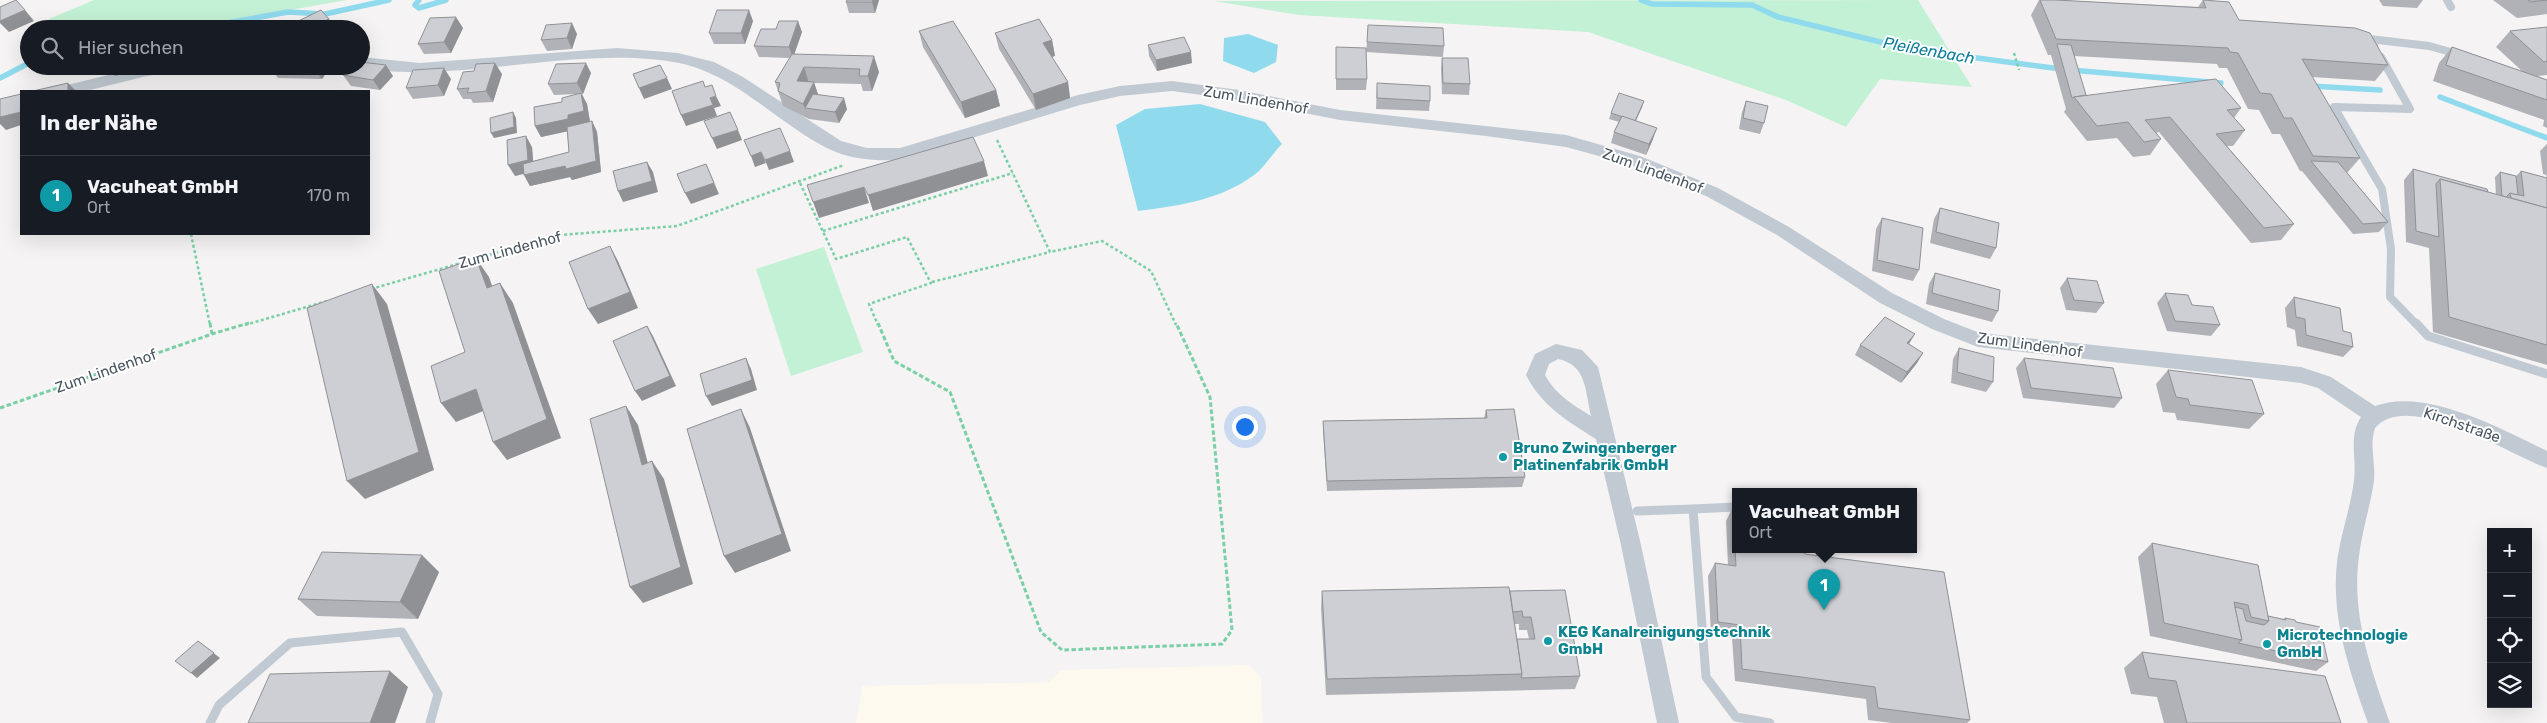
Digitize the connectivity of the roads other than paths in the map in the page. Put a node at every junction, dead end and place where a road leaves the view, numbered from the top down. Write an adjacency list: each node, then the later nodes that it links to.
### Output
1 (2470, 59): 5 (lane)
2 (370, 63): 6 (street, Zum Lindenhof)
3 (130, 75): 4 (street)
4 (69, 90)
5 (2547, 374)
6 (2375, 416): 8 (street, Kirchstraße); 16 (street)
7 (1604, 434): 11 (street)
8 (2547, 460)
9 (1732, 507): 10 (lane)
10 (1693, 509): 11 (lane); 15 (lane)
11 (1630, 511): 14 (street)
12 (210, 723): 13 (lane)
13 (430, 723)
14 (1668, 723)
15 (1770, 723)
16 (2379, 723)

